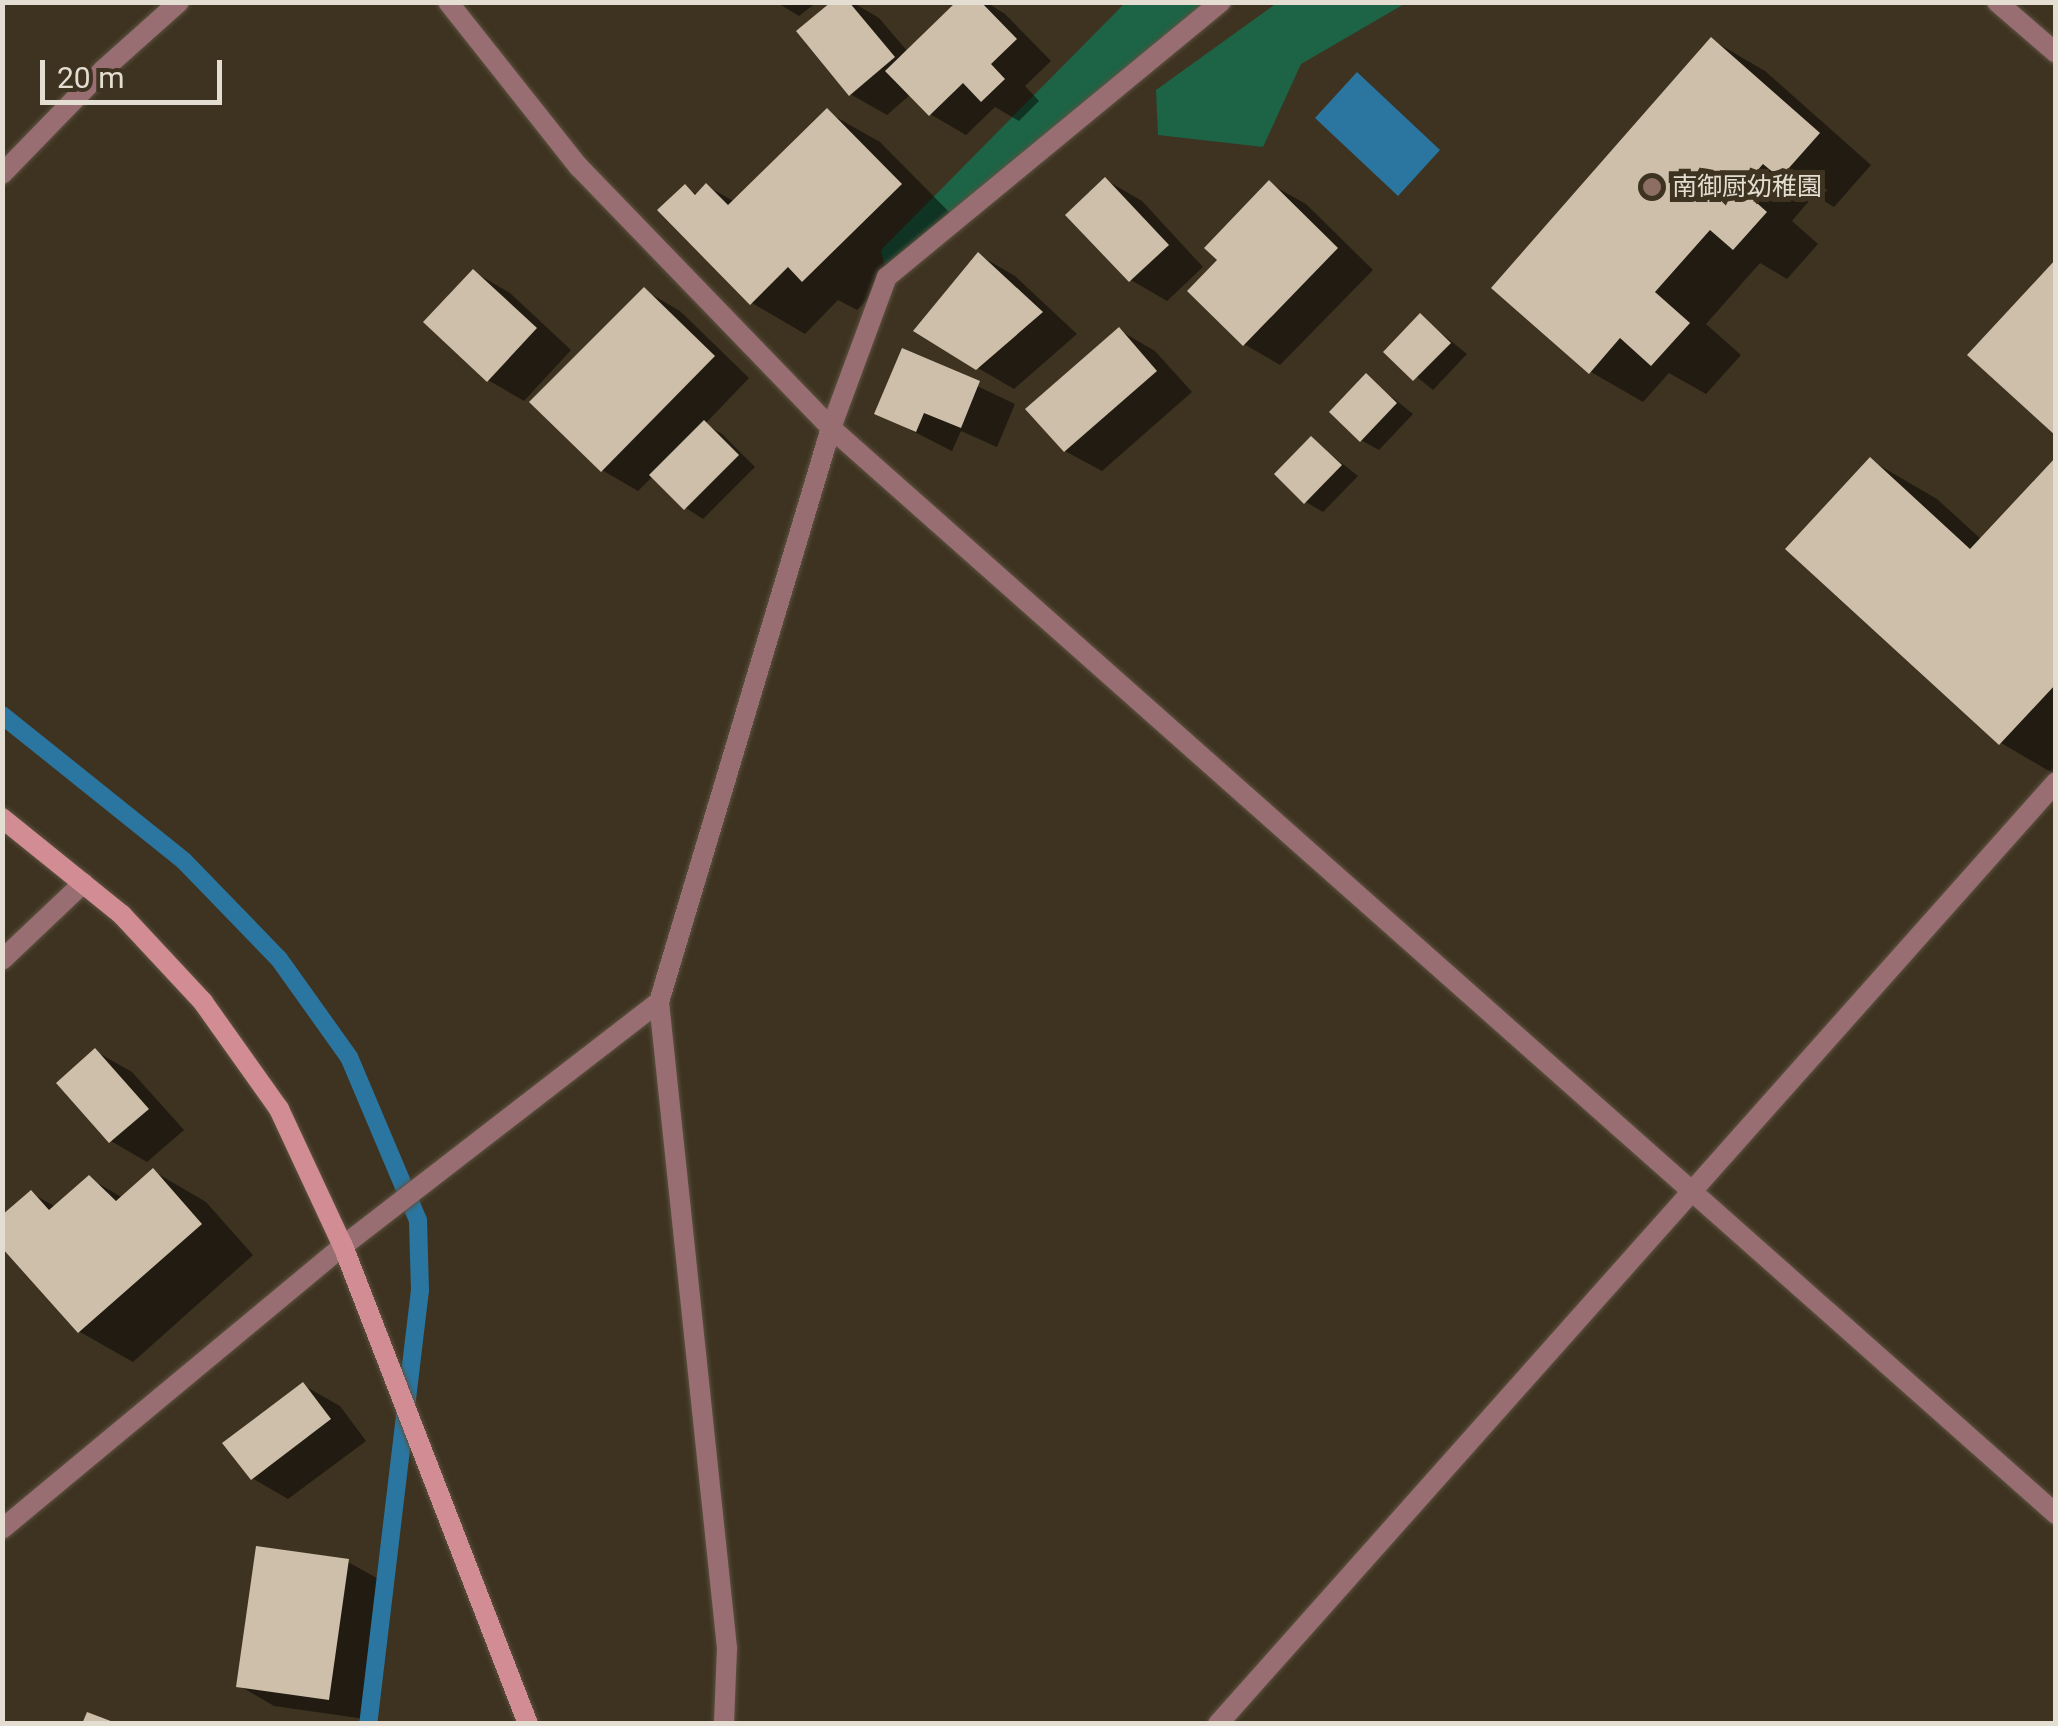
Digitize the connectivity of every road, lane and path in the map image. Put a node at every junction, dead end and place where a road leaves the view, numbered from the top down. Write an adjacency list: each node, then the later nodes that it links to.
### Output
1 (179, 2): 6 (street)
2 (448, 2): 7 (street)
3 (1222, 2): 7 (street)
4 (1998, 2): 5 (street)
5 (2056, 54)
6 (2, 174)
7 (830, 428): 12 (street); 13 (street)
8 (2056, 782): 13 (street)
9 (2, 818): 10 (street)
10 (83, 883): 11 (street); 14 (street)
11 (2, 960)
12 (659, 1002): 14 (street); 18 (street)
13 (1692, 1190): 15 (street); 19 (street)
14 (342, 1246): 16 (street); 17 (street)
15 (2056, 1514)
16 (2, 1529)
17 (528, 1724)
18 (724, 1724)
19 (1218, 1724)

